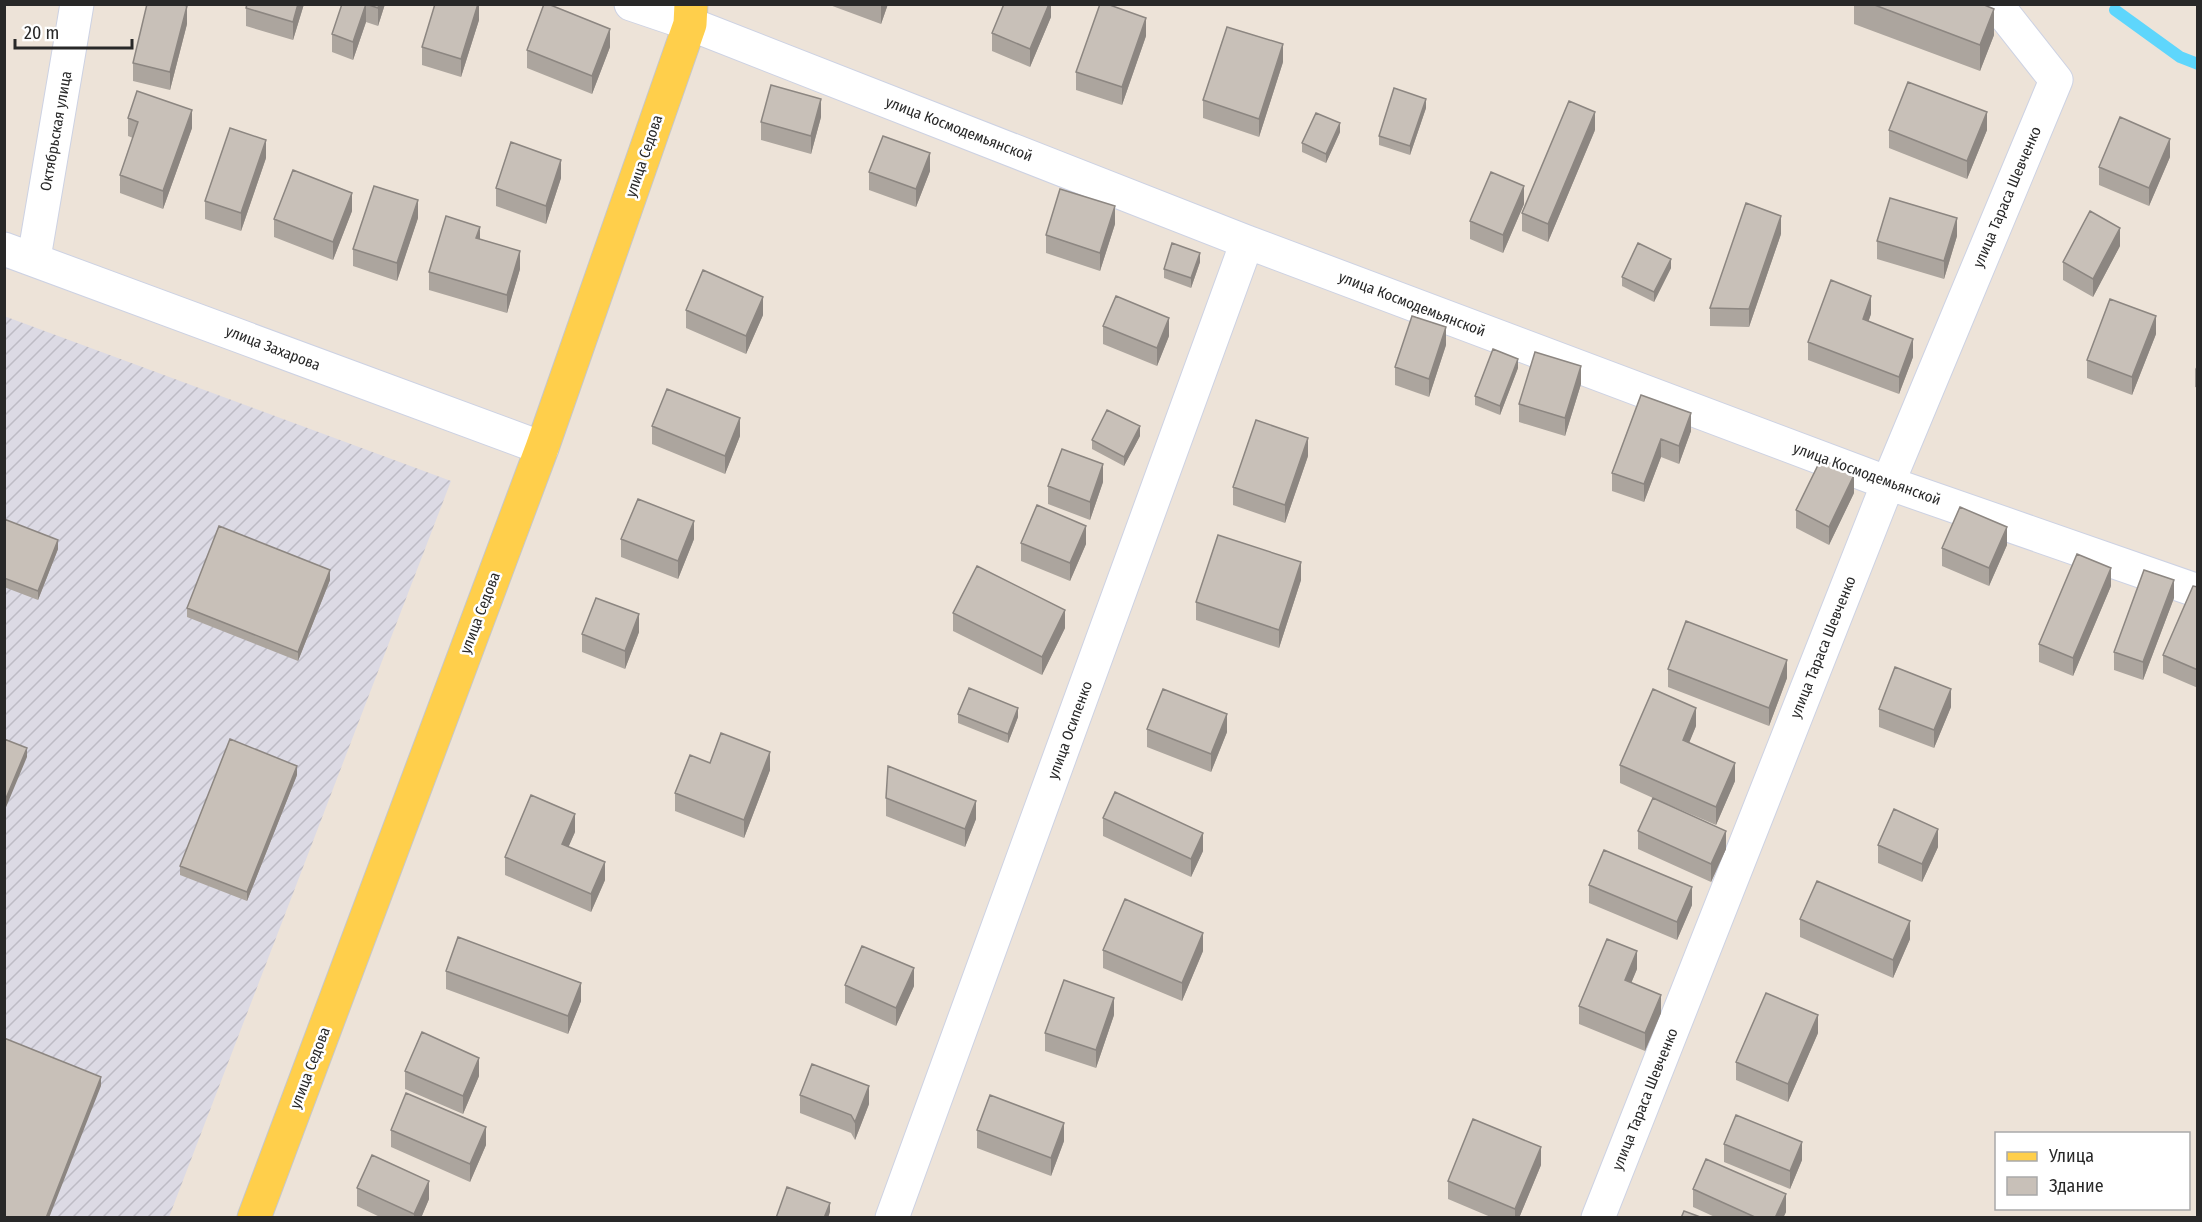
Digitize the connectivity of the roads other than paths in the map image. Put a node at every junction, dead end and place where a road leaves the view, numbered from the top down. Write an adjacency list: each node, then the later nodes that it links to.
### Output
1 (77, 4): 6 (street, Октябрьская улица)
2 (631, 4): 4 (street, улица Космодемьянской)
3 (1996, 4): 8 (street, улица Тараса Шевченко)
4 (691, 14): 5 (street, улица Космодемьянской); 7 (main road, улица Седова)
5 (1247, 242): 8 (street, улица Космодемьянской); 11 (street, улица Осипенко)
6 (19, 254): 7 (street, улица Захарова)
7 (542, 448): 10 (main road, улица Седова)
8 (1888, 483): 9 (street, улица Космодемьянской); 12 (street, улица Тараса Шевченко)
9 (2198, 591)
10 (254, 1218)
11 (892, 1218)
12 (1598, 1218)

